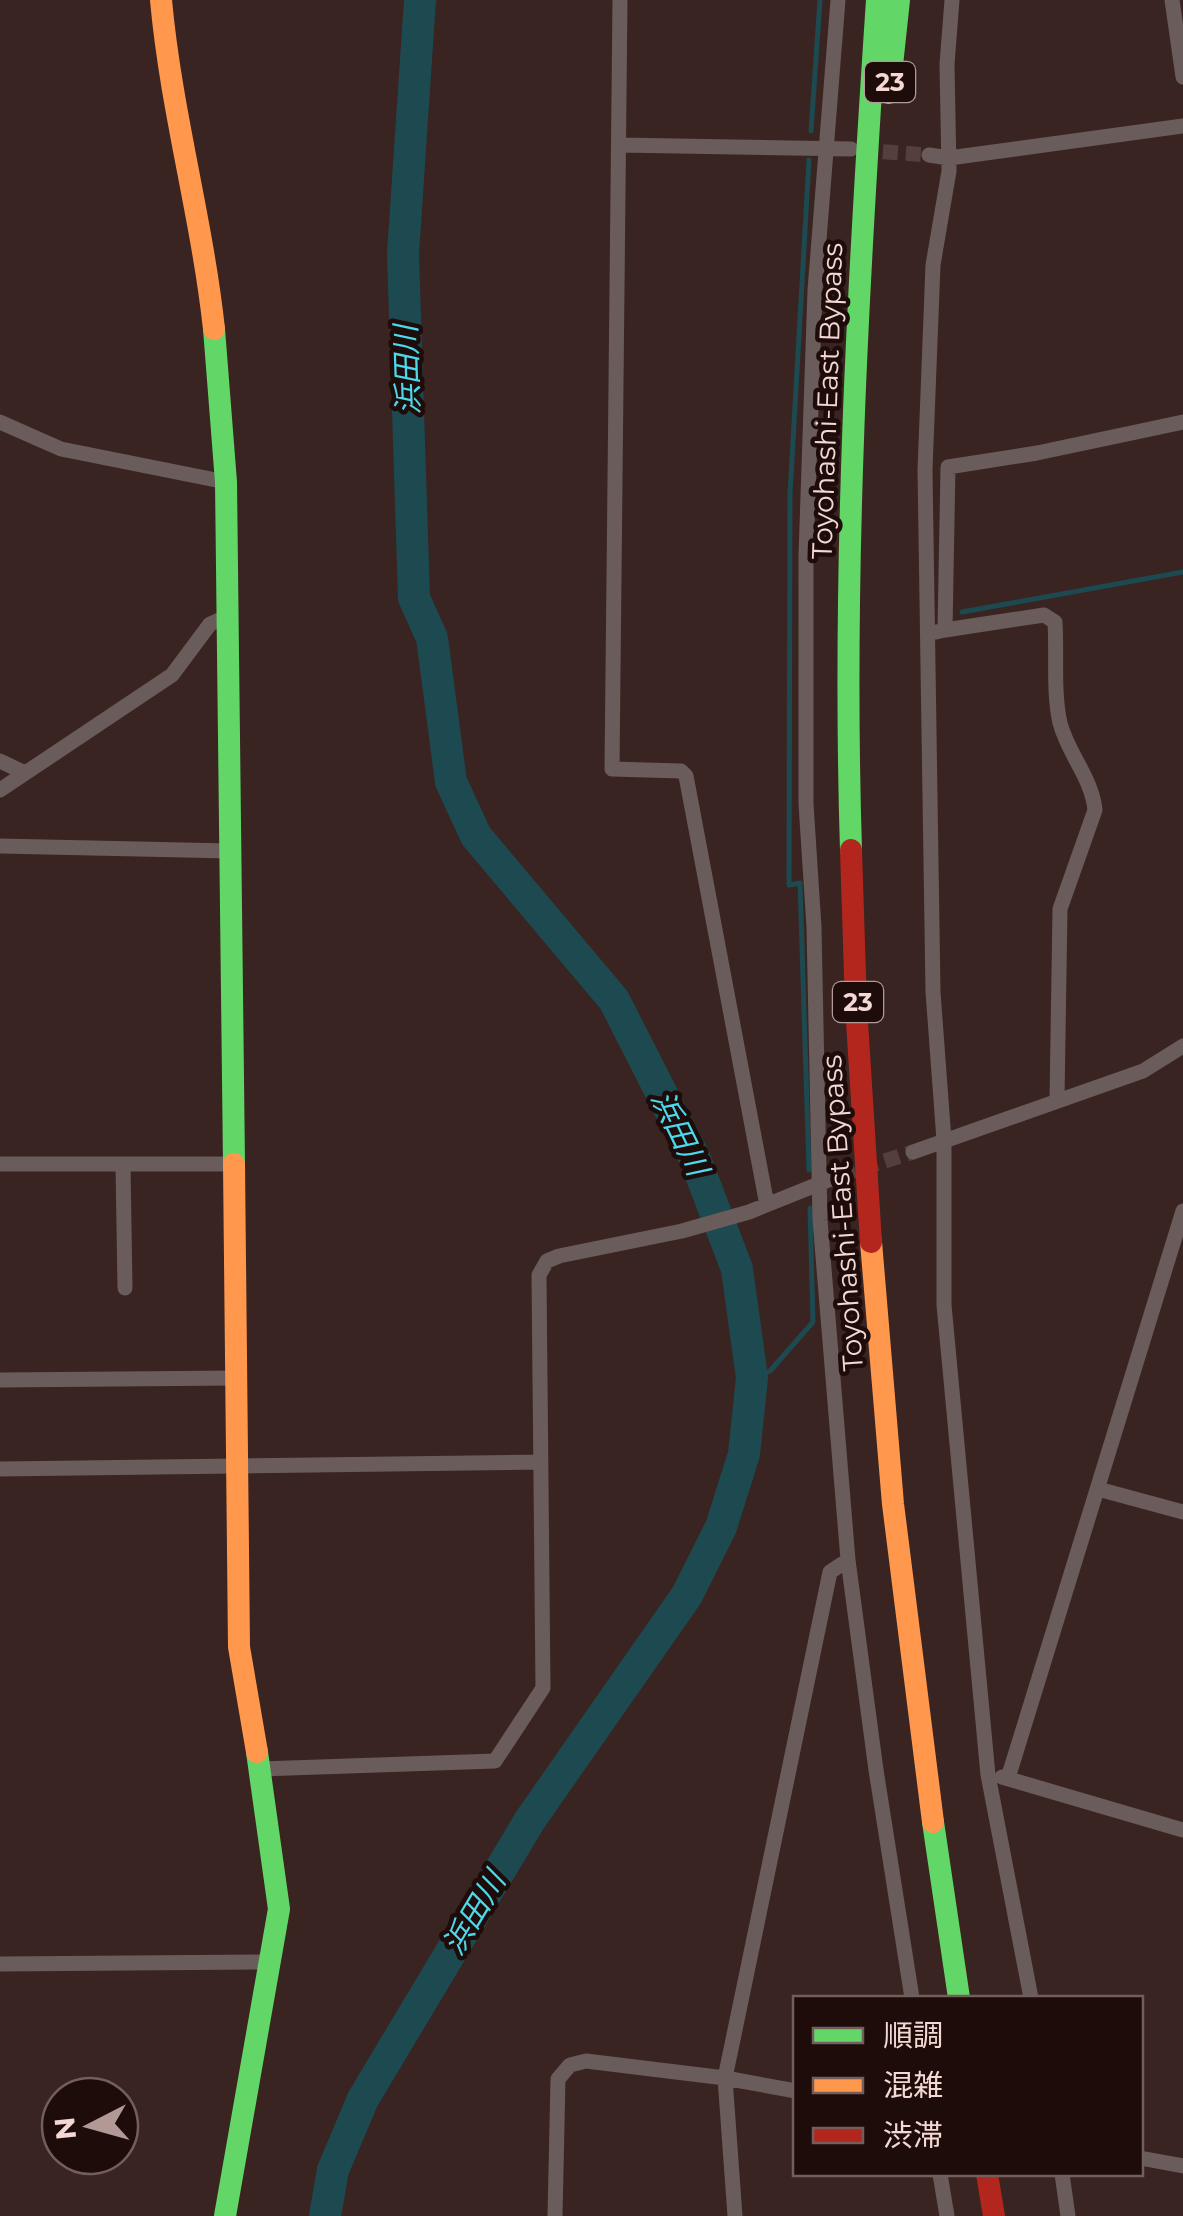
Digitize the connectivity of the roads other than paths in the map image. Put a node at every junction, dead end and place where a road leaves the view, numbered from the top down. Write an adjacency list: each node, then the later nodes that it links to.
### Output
1 (161, 0): 17 (main road)
2 (620, 0): 10 (street)
3 (838, 0): 11 (street)
4 (874, 0): 13 (main road, Toyohashi-East Bypass / 23)
5 (899, 0): 13 (main road, 23)
6 (952, 0): 14 (street)
7 (1172, 0): 8 (street)
8 (1183, 77)
9 (1183, 126): 14 (street)
10 (619, 145): 11 (street); 35 (street)
11 (826, 148): 13 (street); 34 (street)
12 (928, 155): 14 (street)
13 (859, 156): 53 (main road, Toyohashi-East Bypass / 23)
14 (949, 158): 20 (street)
15 (0, 422): 17 (street)
16 (1183, 422): 19 (street)
17 (226, 482): 18 (main road)
18 (226, 616): 22 (street); 25 (main road)
19 (944, 630): 20 (street); 27 (street)
20 (927, 634): 28 (street)
21 (0, 761): 22 (street)
22 (26, 773): 23 (street)
23 (0, 790)
24 (0, 846): 25 (street)
25 (230, 850): 32 (main road)
26 (1183, 1046): 27 (street)
27 (1057, 1100): 28 (street)
28 (944, 1140): 29 (street); 47 (street)
29 (913, 1152)
30 (0, 1164): 31 (street)
31 (123, 1164): 32 (street); 37 (street)
32 (234, 1164): 38 (main road)
33 (841, 1175): 34 (street)
34 (820, 1183): 35 (street); 45 (street)
35 (766, 1205): 40 (street)
36 (1183, 1212): 43 (street)
37 (125, 1288)
38 (236, 1378): 39 (street); 41 (main road)
39 (0, 1380)
40 (539, 1462): 41 (street); 46 (street)
41 (238, 1465): 42 (street); 46 (main road)
42 (0, 1469)
43 (1098, 1489): 44 (street); 48 (street)
44 (1183, 1512)
45 (848, 1560): 52 (street); 55 (street)
46 (260, 1769): 50 (main road)
47 (988, 1775): 48 (street); 54 (street)
48 (1008, 1778): 49 (street)
49 (1183, 1830)
50 (270, 1962): 51 (street); 62 (main road)
51 (0, 1964)
52 (912, 1996)
53 (959, 1996)
54 (1031, 1996)
55 (725, 2078): 56 (street); 63 (street); 64 (street)
56 (793, 2090)
57 (1143, 2159): 58 (street)
58 (1183, 2166)
59 (940, 2176): 65 (street)
60 (987, 2176): 66 (main road)
61 (1062, 2176): 67 (street)
62 (225, 2216)
63 (554, 2216)
64 (734, 2216)
65 (947, 2216)
66 (994, 2216)
67 (1068, 2216)

